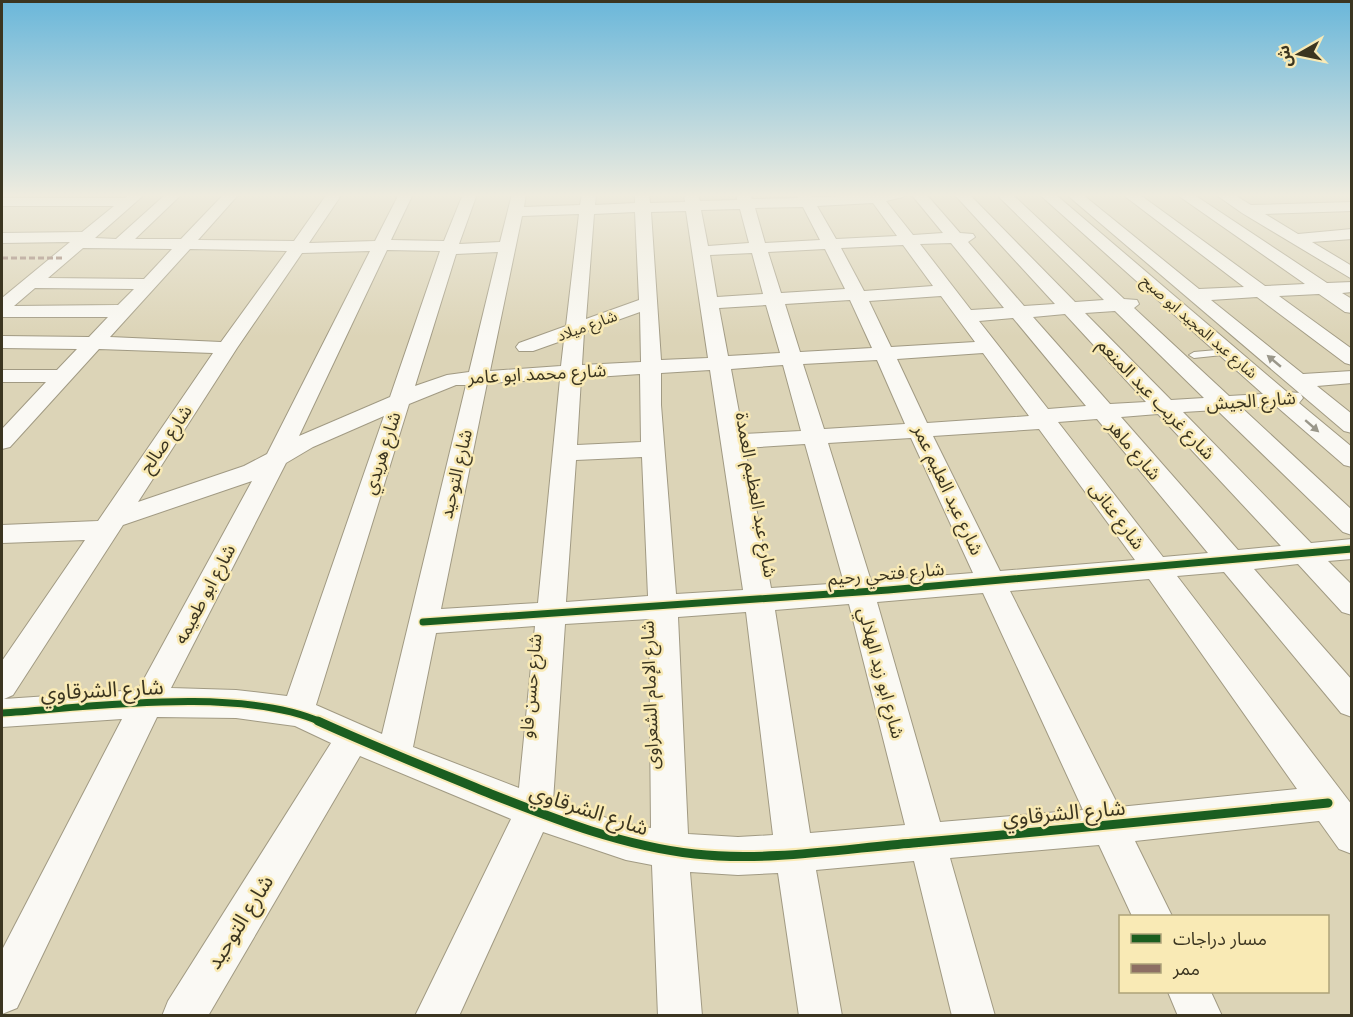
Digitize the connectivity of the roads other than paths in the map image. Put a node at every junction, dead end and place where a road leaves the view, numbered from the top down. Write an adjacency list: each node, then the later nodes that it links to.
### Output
1 (82, 241): 33 (street)
2 (97, 241): 23 (street)
3 (123, 241): 23 (street)
4 (187, 241): 24 (street)
5 (303, 241): 27 (street, شارع صالح)
6 (383, 241): 26 (street, شارع ابو طعيمه)
7 (452, 241): 28 (street, شارع هريدي)
8 (508, 241): 29 (street, شارع التوحيد)
9 (584, 241): 52 (street, شارع حسن فاو)
10 (644, 241): 42 (street, شارع الإمام الشعراوى)
11 (699, 241): 31 (street, شارع عبد العظيم العمدة)
12 (757, 241): 30 (street, شارع ابو زيد الهلالي)
13 (881, 241): 25 (street)
14 (910, 241): 36 (street, شارع عنانى)
15 (957, 241): 50 (street, شارع ماهر)
16 (1006, 241): 46 (street, شارع غريب عبد المنعم)
17 (1052, 241): 44 (street)
18 (1101, 241): 41 (street, شارع عبد المجيد ابو صبح)
19 (1130, 241): 38 (street, شارع عبد المجيد ابو صبح)
20 (1193, 241): 37 (street)
21 (1254, 241): 35 (street)
22 (1299, 241): 32 (street)
23 (120, 244): 24 (street)
24 (185, 244): 27 (street); 34 (street)
25 (831, 244): 30 (street); 39 (street, شارع عبد العليم عمر)
26 (381, 245): 27 (street); 28 (street); 87 (street, شارع ابو طعيمه)
27 (299, 247): 57 (street, شارع صالح)
28 (450, 247): 29 (street); 73 (street, شارع هريدي)
29 (507, 247): 68 (street, شارع التوحيد)
30 (759, 248): 31 (street); 40 (street, شارع ابو زيد الهلالي)
31 (700, 251): 43 (street, شارع عبد العظيم العمدة)
32 (1350, 275): 35 (street)
33 (32, 283): 34 (street); 45 (street)
34 (148, 284): 48 (street)
35 (1322, 288): 37 (street); 47 (street)
36 (947, 290): 39 (street); 51 (street, شارع عنانى)
37 (1261, 292): 38 (street); 61 (street)
38 (1195, 295): 70 (street, شارع عبد المجيد ابو صبح, one-way to 38)
39 (856, 296): 40 (street); 59 (street, شارع عبد العليم عمر)
40 (773, 299): 43 (street); 62 (street, شارع ابو زيد الهلالي)
41 (1169, 301): 44 (street); 58 (street, شارع عبد المجيد ابو صبح)
42 (648, 303): 52 (street, شارع ميلاد); 64 (street, شارع الإمام الشعراوى)
43 (709, 303): 63 (street, شارع عبد العظيم العمدة)
44 (1119, 305): 46 (street); 74 (street)
45 (2, 307)
46 (1069, 308): 50 (street); 75 (street, شارع غريب عبد المنعم)
47 (1352, 308)
48 (123, 311): 49 (street); 54 (street)
49 (2, 312)
50 (1017, 312): 51 (street); 76 (street, شارع ماهر)
51 (966, 315): 56 (street, شارع عنانى)
52 (574, 331): 55 (street, شارع ميلاد); 65 (street, شارع حسن فاو)
53 (2, 342): 54 (street)
54 (93, 343): 57 (street); 67 (street)
55 (526, 347)
56 (990, 347): 59 (street, شارع محمد ابو عامر); 79 (street, شارع عنانى)
57 (227, 348): 89 (street, شارع صالح)
58 (1228, 352): 60 (lane); 72 (street, شارع عبد المجيد ابو صبح)
59 (886, 355): 62 (street, شارع محمد ابو عامر); 81 (street, شارع عبد العليم عمر)
60 (1194, 355)
61 (1352, 359)
62 (791, 361): 63 (street, شارع محمد ابو عامر); 82 (street, شارع ابو زيد الهلالي)
63 (719, 365): 64 (street, شارع محمد ابو عامر); 84 (street, شارع عبد العظيم العمدة)
64 (650, 368): 65 (street, شارع محمد ابو عامر); 85 (street, شارع الإمام الشعراوى)
65 (571, 372): 68 (street, شارع محمد ابو عامر); 86 (street, شارع حسن فاو)
66 (2, 376): 67 (street)
67 (62, 376): 78 (street)
68 (478, 377): 73 (street, شارع محمد ابو عامر); 102 (street, شارع التوحيد)
69 (1352, 377): 70 (street)
70 (1298, 381): 71 (street, شارع عبد المجيد ابو صبح)
71 (1316, 396): 72 (street, شارع الجيش); 80 (street, شارع عبد المجيد ابو صبح)
72 (1281, 399): 74 (street, شارع الجيش); 88 (street, شارع عبد المجيد ابو صبح, one-way to 88)
73 (399, 402): 87 (street, شارع محمد ابو عامر); 107 (street, شارع هريدي)
74 (1222, 403): 75 (street, شارع الجيش); 90 (street)
75 (1164, 407): 76 (street, شارع الجيش); 93 (street, شارع غريب عبد المنعم)
76 (1101, 412): 79 (street, شارع الجيش); 94 (street, شارع ماهر)
77 (2, 416): 78 (street)
78 (25, 416): 83 (street)
79 (1045, 419): 81 (street, شارع الجيش); 95 (street, شارع عنانى)
80 (1352, 426)
81 (919, 431): 82 (street, شارع الجيش); 96 (street, شارع عبد العليم عمر)
82 (814, 437): 84 (street, شارع الجيش); 97 (street, شارع ابو زيد الهلالي)
83 (2, 442)
84 (732, 442): 98 (street, شارع عبد العظيم العمدة)
85 (652, 448): 86 (street); 100 (street, شارع الإمام الشعراوى)
86 (564, 453): 101 (street, شارع حسن فاو)
87 (276, 459): 89 (street, شارع محمد ابو عامر); 104 (street, شارع ابو طعيمه)
88 (1352, 460)
89 (108, 525): 91 (street, شارع محمد ابو عامر); 103 (street, شارع صالح)
90 (1352, 526)
91 (2, 534)
92 (1352, 549): 93 (street, شارع فتحي رحيم)
93 (1304, 554): 94 (street, شارع فتحي رحيم); 99 (street, شارع غريب عبد المنعم)
94 (1228, 562): 95 (street, شارع فتحي رحيم); 105 (street, شارع ماهر)
95 (1156, 568): 96 (street, شارع فتحي رحيم); 111 (street, شارع عنانى)
96 (991, 581): 97 (street, شارع فتحي رحيم); 112 (street, شارع عبد العليم عمر)
97 (860, 591): 98 (street, شارع فتحي رحيم); 113 (street, شارع ابو زيد الهلالي)
98 (759, 599): 100 (street, شارع فتحي رحيم); 115 (street, شارع عبد العظيم العمدة)
99 (1352, 604)
100 (663, 606): 101 (street, شارع فتحي رحيم); 114 (street, شارع الإمام الشعراوى)
101 (553, 614): 102 (street, شارع فتحي رحيم); 110 (street, شارع حسن فاو)
102 (423, 621): 109 (street, شارع التوحيد)
103 (2, 686)
104 (148, 702): 106 (street, شارع الشرقاوي); 107 (street, شارع الشرقاوي); 117 (street, شارع ابو طعيمه)
105 (1352, 703)
106 (2, 712)
107 (298, 712): 108 (street, شارع الشرقاوي)
108 (354, 736): 109 (street, شارع الشرقاوي); 119 (street, شارع التوحيد)
109 (394, 755): 110 (street, شارع الشرقاوي)
110 (533, 810): 114 (street, شارع الشرقاوي); 120 (street, شارع حسن فاو)
111 (1341, 816): 112 (street, شارع الشرقاوي)
112 (1108, 826): 113 (street, شارع الشرقاوي); 116 (street, شارع عبد العليم عمر)
113 (926, 841): 115 (street, شارع الشرقاوي); 123 (street, شارع ابو زيد الهلالي)
114 (670, 850): 115 (street, شارع الشرقاوي); 121 (street, شارع الإمام الشعراوى)
115 (795, 853): 122 (street, شارع عبد العظيم العمدة)
116 (1152, 915)
117 (2, 993)
118 (1190, 993): 124 (street)
119 (183, 1016)
120 (436, 1016)
121 (680, 1016)
122 (821, 1016)
123 (974, 1016)
124 (1201, 1016)

